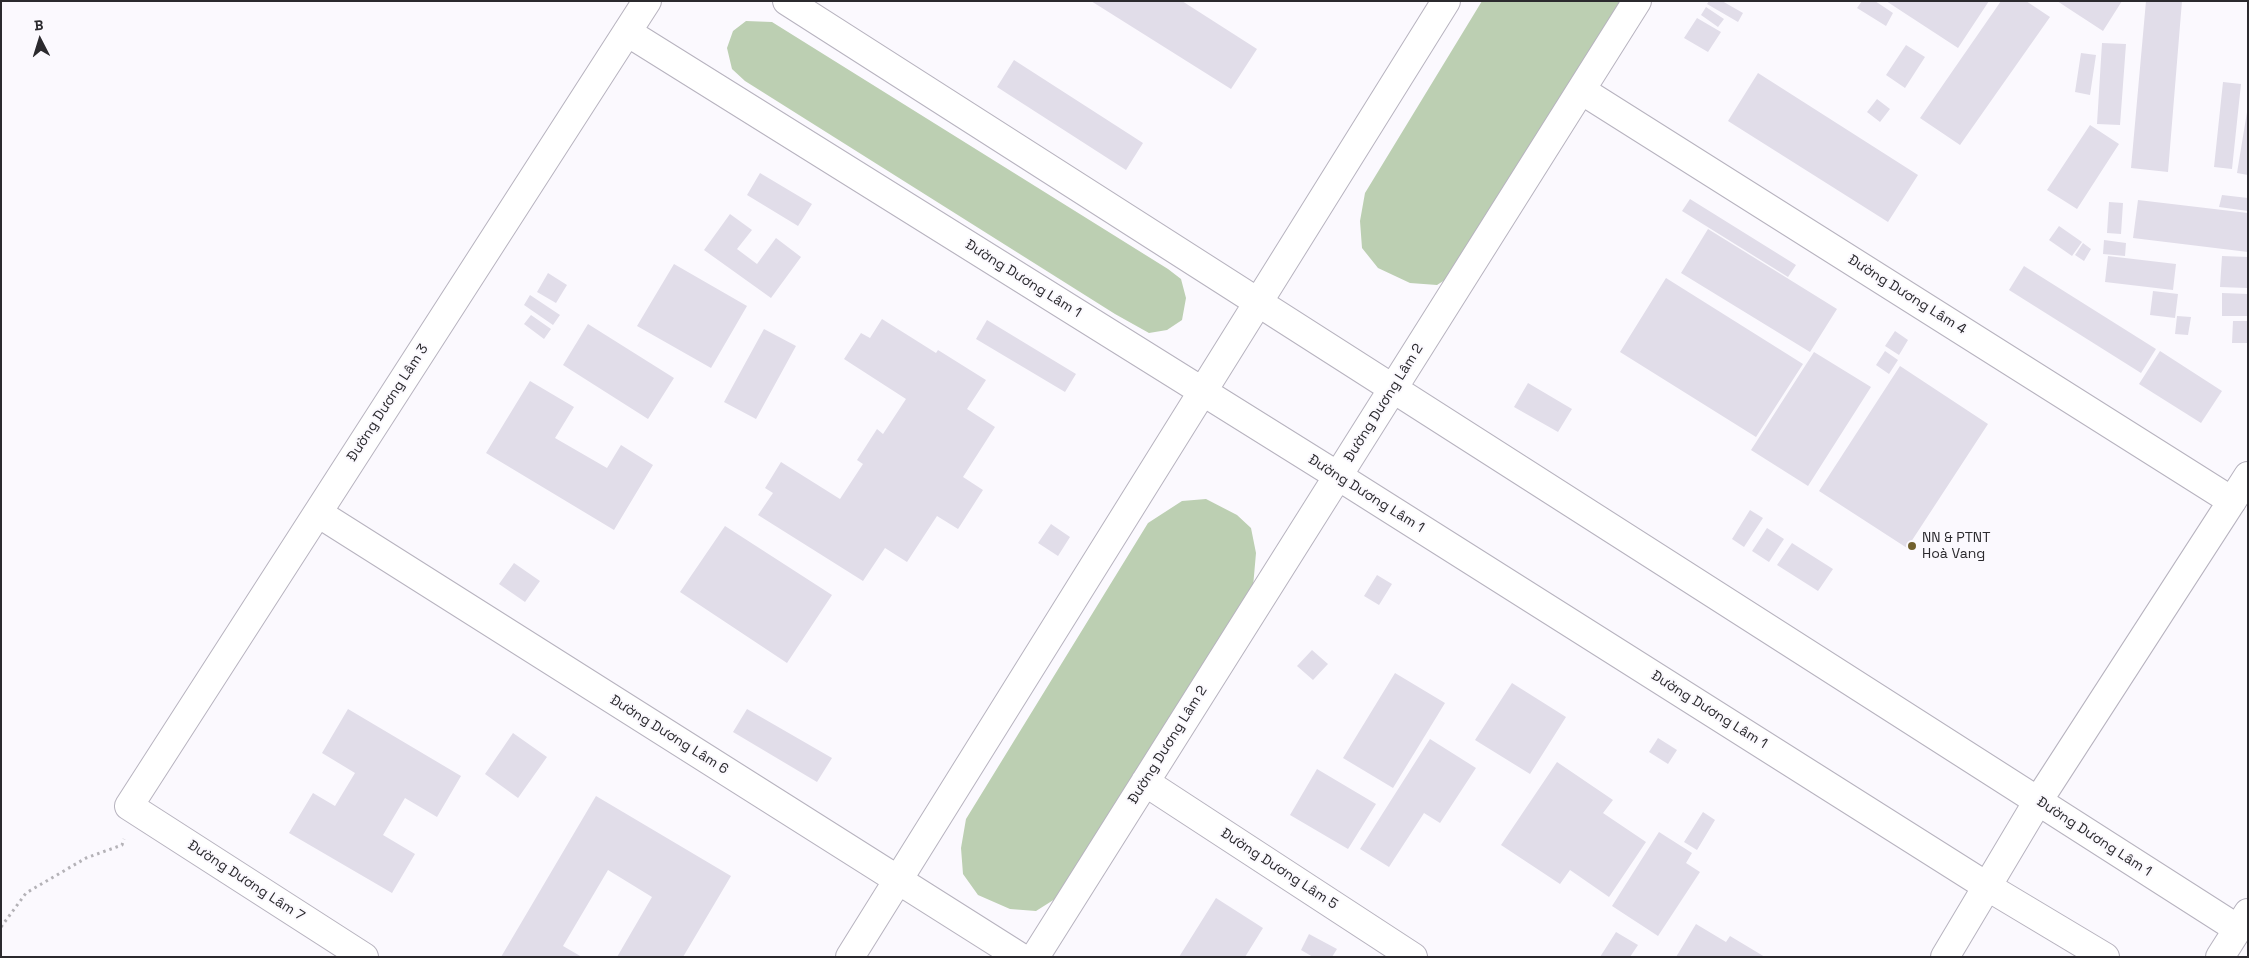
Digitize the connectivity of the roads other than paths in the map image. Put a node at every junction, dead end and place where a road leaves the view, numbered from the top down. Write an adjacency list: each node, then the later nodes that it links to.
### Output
1 (647, 1): 5 (main road, Đường Dương Lâm 3)
2 (787, 1): 7 (main road, Đường Dương Lâm 1)
3 (1446, 1): 7 (main road)
4 (1637, 1): 6 (main road, Đường Dương Lâm 2)
5 (627, 32): 9 (main road, Đường Dương Lâm 1); 13 (main road, Đường Dương Lâm 3)
6 (1581, 90): 8 (main road, Đường Dương Lâm 2); 12 (main road, Đường Dương Lâm 4)
7 (1258, 303): 8 (main road, Đường Dương Lâm 1); 9 (main road)
8 (1393, 389): 10 (main road, Đường Dương Lâm 2); 15 (main road, Đường Dương Lâm 1)
9 (1203, 392): 10 (main road, Đường Dương Lâm 1); 17 (main road)
10 (1338, 476): 14 (main road, Đường Dương Lâm 2); 18 (main road, Đường Dương Lâm 1)
11 (2248, 476): 12 (main road)
12 (2232, 501): 15 (main road)
13 (318, 513): 16 (main road, Đường Dương Lâm 3); 17 (main road, Đường Dương Lâm 6)
14 (1145, 782): 23 (main road, Đường Dương Lâm 2); 24 (main road, Đường Dương Lâm 5)
15 (2038, 801): 18 (main road); 19 (main road, Đường Dương Lâm 1)
16 (129, 806): 20 (main road, Đường Dương Lâm 7)
17 (898, 879): 21 (main road); 22 (main road, Đường Dương Lâm 6)
18 (1988, 886): 25 (main road); 26 (main road, Đường Dương Lâm 1)
19 (2243, 921): 27 (main road)
20 (364, 957)
21 (850, 957)
22 (1020, 957)
23 (1035, 957)
24 (1413, 957)
25 (1945, 957)
26 (2105, 957)
27 (2220, 957)

